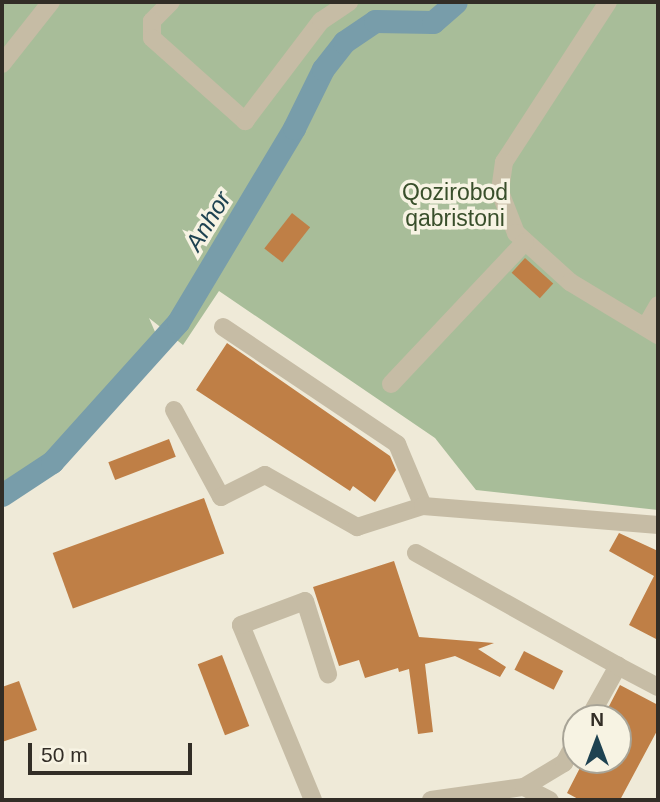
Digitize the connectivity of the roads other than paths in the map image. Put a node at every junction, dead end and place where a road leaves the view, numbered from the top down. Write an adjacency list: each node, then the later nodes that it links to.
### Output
1 (51, 2): 5 (lane)
2 (171, 2): 3 (lane)
3 (349, 2)
4 (608, 2): 6 (lane)
5 (2, 64)
6 (525, 242): 9 (lane); 10 (lane)
7 (658, 305): 9 (lane)
8 (223, 327): 12 (lane)
9 (652, 330)
10 (391, 384)
11 (174, 410): 12 (lane)
12 (423, 506): 13 (lane)
13 (658, 525)
14 (416, 552): 15 (lane)
15 (618, 666): 17 (lane); 18 (lane)
16 (328, 674): 21 (lane)
17 (658, 687)
18 (597, 704)
19 (562, 764): 20 (lane)
20 (524, 787): 22 (lane); 23 (lane)
21 (313, 800)
22 (431, 800)
23 (550, 800)

